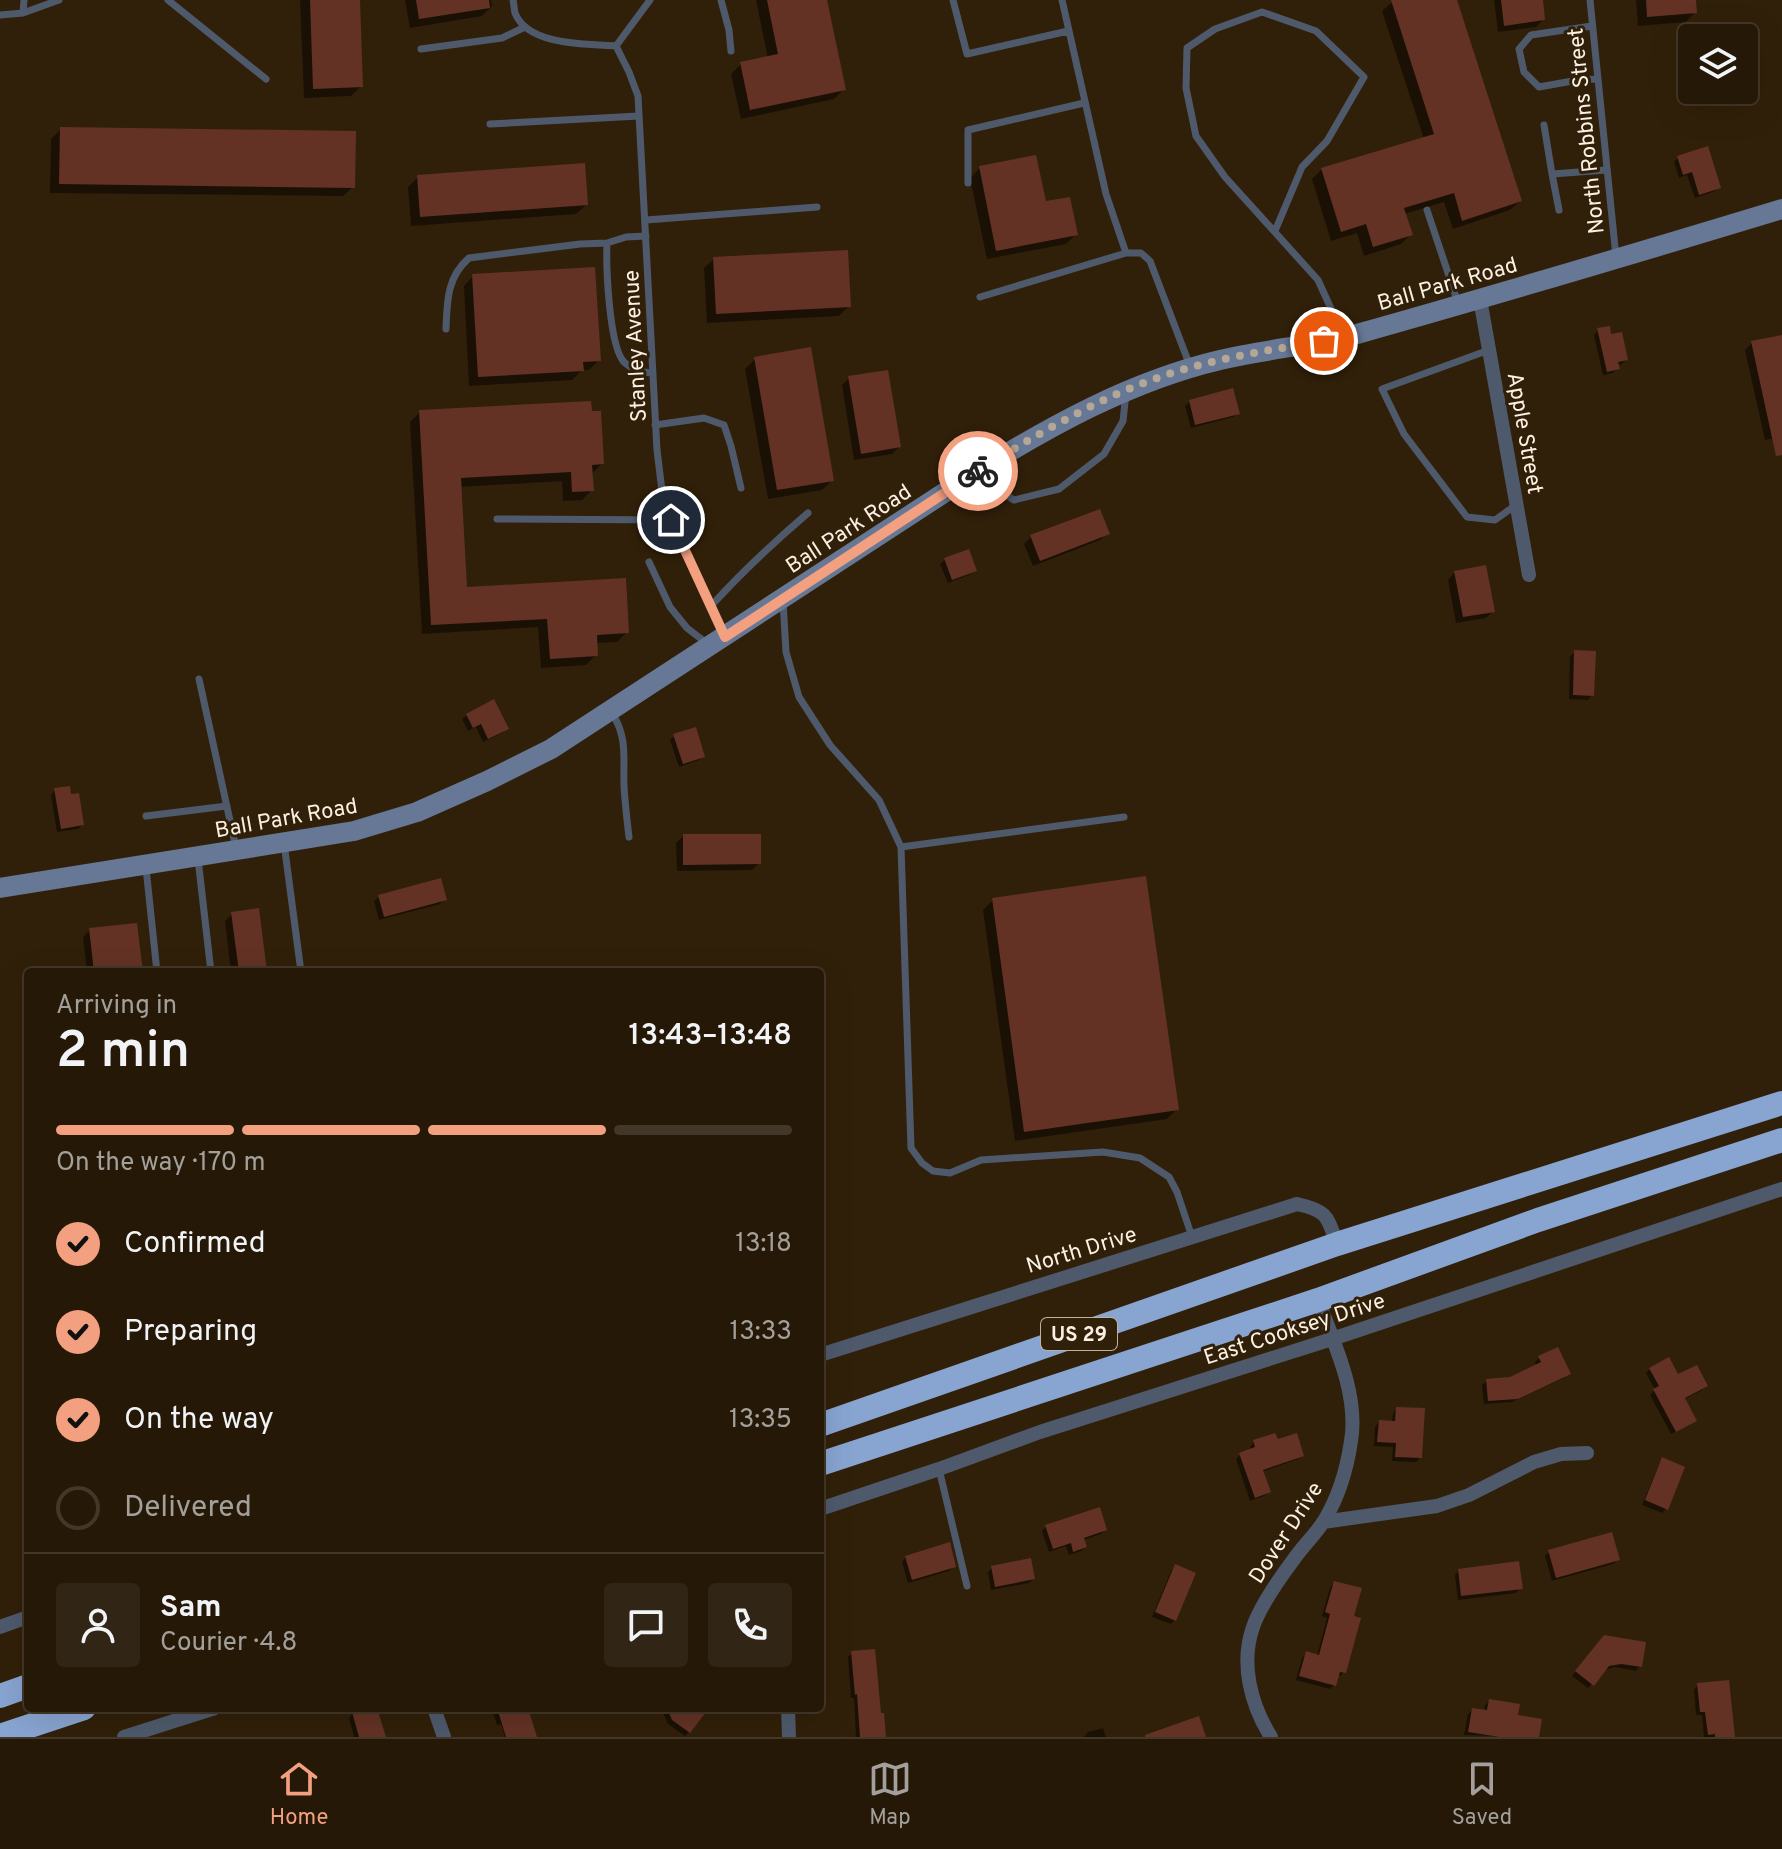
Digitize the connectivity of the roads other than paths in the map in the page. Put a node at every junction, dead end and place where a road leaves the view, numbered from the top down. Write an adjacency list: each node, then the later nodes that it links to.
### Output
1 (24, 0): 10 (lane)
2 (59, 0): 10 (lane)
3 (168, 0): 18 (lane)
4 (513, 0): 13 (lane)
5 (650, 0): 15 (lane)
6 (721, 0): 17 (lane)
7 (953, 0): 14 (lane)
8 (1062, 0): 14 (lane)
9 (1590, 0): 12 (lane, North Robbins Street)
10 (23, 13): 11 (lane)
11 (0, 15)
12 (1592, 26): 19 (lane, North Robbins Street); 19 (lane)
13 (525, 27): 15 (lane); 16 (lane)
14 (1068, 31): 20 (lane)
15 (616, 46): 21 (lane, Stanley Avenue)
16 (421, 49)
17 (731, 51)
18 (266, 79)
19 (1597, 79): 24 (lane, North Robbins Street)
20 (1084, 103): 26 (lane); 35 (lane)
21 (639, 116): 22 (lane); 31 (lane, Stanley Avenue)
22 (490, 124)
23 (1544, 125): 25 (lane)
24 (1606, 170): 25 (lane); 36 (lane, North Robbins Street)
25 (1552, 174): 30 (lane)
26 (968, 183)
27 (817, 207): 31 (lane)
28 (1782, 209): 36 (street, Ball Park Road)
29 (1427, 210): 39 (lane)
30 (1559, 210)
31 (646, 220): 33 (lane, Stanley Avenue)
32 (1275, 231): 32 (lane); 41 (lane)
33 (646, 236): 34 (lane); 44 (lane, Stanley Avenue)
34 (607, 243): 40 (lane); 44 (lane)
35 (1126, 253): 37 (lane); 43 (lane)
36 (1616, 259): 38 (street, Ball Park Road)
37 (980, 297)
38 (1480, 299): 39 (street, Ball Park Road); 42 (street, Apple Street)
39 (1459, 305): 41 (street, Ball Park Road)
40 (446, 329)
41 (1343, 337): 43 (street, Ball Park Road)
42 (1489, 350): 49 (street, Apple Street); 49 (lane)
43 (1191, 368): 45 (street, Ball Park Road)
44 (653, 374): 46 (lane, Stanley Avenue)
45 (1127, 391): 47 (street, Ball Park Road); 47 (lane)
46 (655, 425): 48 (lane); 52 (lane, Stanley Avenue)
47 (973, 474): 55 (street, Ball Park Road)
48 (741, 488)
49 (1516, 505): 54 (street, Apple Street)
50 (808, 513): 56 (lane)
51 (497, 519): 52 (lane)
52 (671, 520): 56 (lane, Stanley Avenue)
53 (649, 562): 57 (lane)
54 (1529, 575)
55 (783, 599): 57 (street, Ball Park Road); 65 (lane)
56 (711, 606): 57 (lane, Stanley Avenue)
57 (718, 642): 59 (street, Ball Park Road)
58 (199, 679): 60 (lane)
59 (611, 711): 63 (lane); 64 (street, Ball Park Road)
60 (227, 806): 61 (lane); 66 (lane)
61 (146, 816)
62 (1124, 817): 65 (lane)
63 (629, 837)
64 (284, 843): 66 (street, Ball Park Road); 72 (lane)
65 (901, 847): 76 (lane)
66 (237, 850): 67 (street, Ball Park Road)
67 (197, 857): 68 (street, Ball Park Road); 71 (lane)
68 (145, 866): 69 (street, Ball Park Road); 70 (lane)
69 (2, 883)
70 (157, 968)
71 (211, 968)
72 (300, 968)
73 (1782, 1103): 77 (highway, US 29)
74 (1782, 1140): 78 (highway, US 29)
75 (1782, 1189): 79 (street, East Cooksey Drive)
76 (1192, 1237): 77 (street, North Drive); 80 (street, North Drive)
77 (1337, 1244): 81 (highway, US 29)
78 (1318, 1300): 79 (street, Dover Drive); 83 (highway, US 29)
79 (1332, 1339): 84 (street, East Cooksey Drive); 86 (street, Dover Drive)
80 (824, 1354)
81 (824, 1424)
82 (1587, 1453): 86 (street)
83 (824, 1463)
84 (939, 1469): 85 (street, East Cooksey Drive); 87 (lane)
85 (824, 1508)
86 (1323, 1522): 100 (street, Dover Drive)
87 (967, 1586)
88 (24, 1618): 89 (street)
89 (0, 1627)
90 (24, 1687): 91 (highway)
91 (0, 1696)
92 (72, 1712): 96 (highway)
93 (202, 1712): 97 (street)
94 (435, 1712): 98 (street)
95 (788, 1712): 99 (street)
96 (0, 1736)
97 (124, 1737)
98 (444, 1737)
99 (789, 1737)
100 (1271, 1737)

